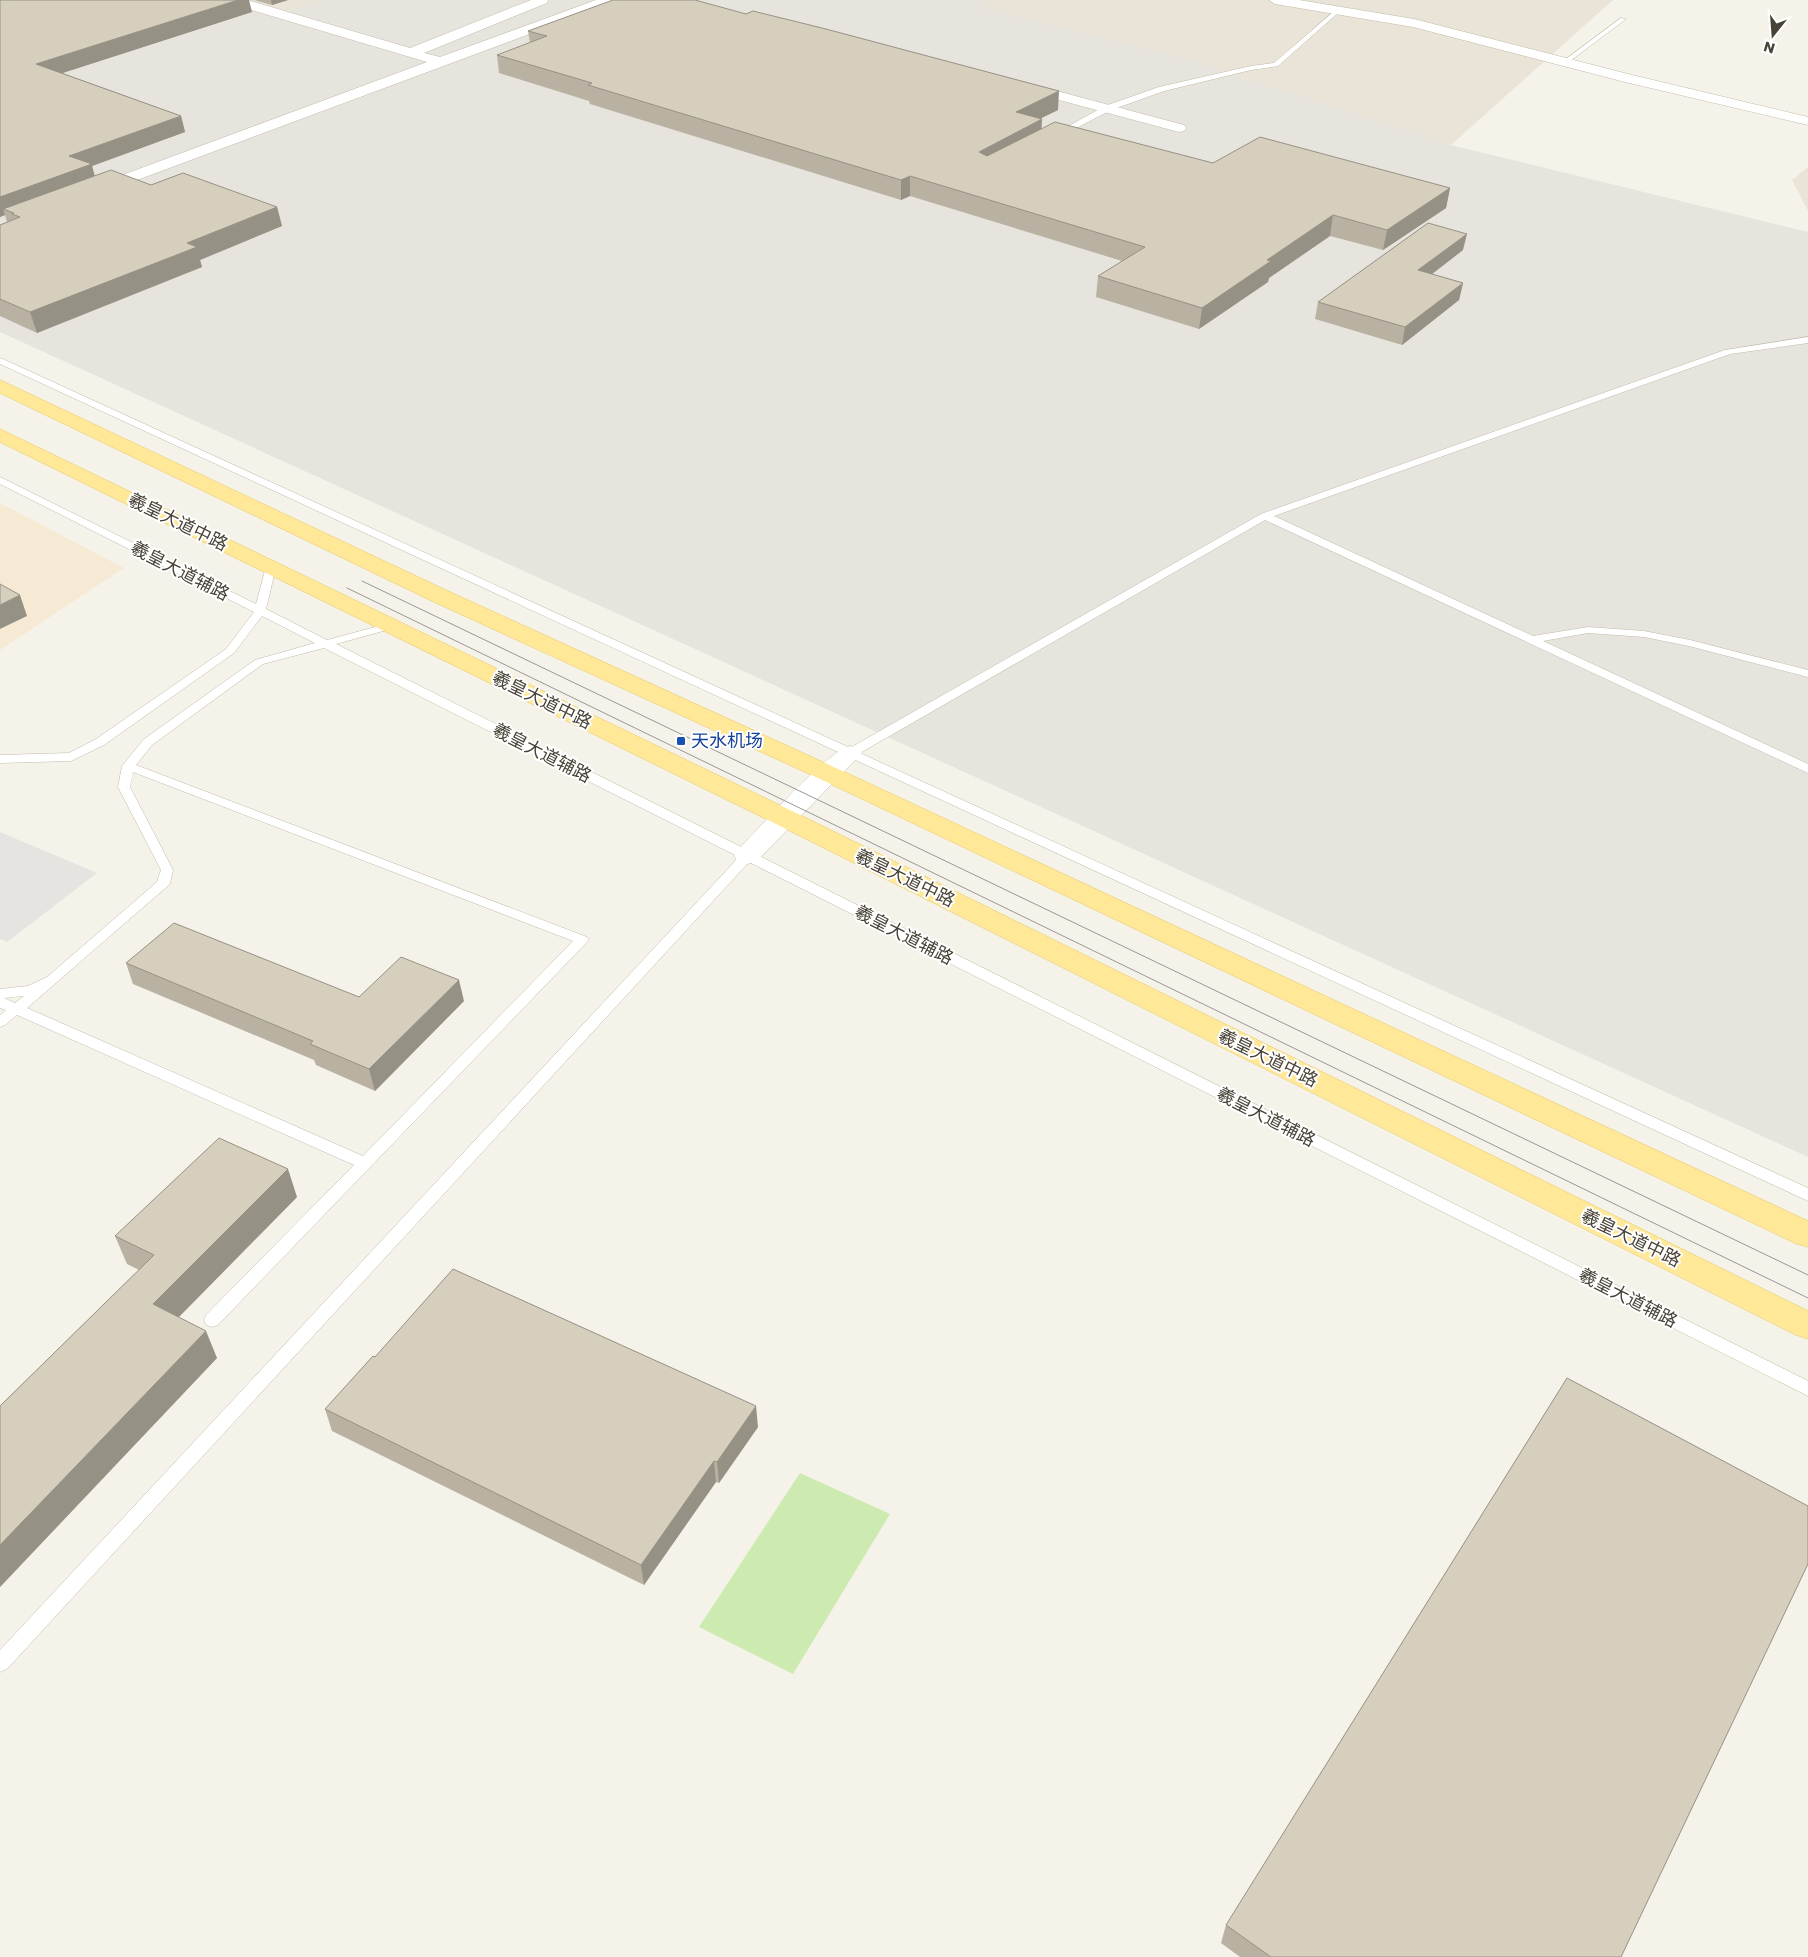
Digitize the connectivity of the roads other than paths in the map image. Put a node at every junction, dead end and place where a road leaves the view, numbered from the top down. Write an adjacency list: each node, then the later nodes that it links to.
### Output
1 (233, 0): 8 (street)
2 (542, 0): 8 (street)
3 (608, 0): 9 (street)
4 (1275, 0): 6 (street)
5 (1353, 0): 6 (street)
6 (1338, 10): 10 (street); 12 (lane)
7 (1623, 19): 10 (lane)
8 (410, 53): 9 (street)
9 (441, 62): 16 (street)
10 (1564, 62): 13 (street)
11 (1010, 83): 12 (street)
12 (1108, 108): 14 (street); 15 (lane)
13 (1808, 121)
14 (1179, 128)
15 (1046, 140)
16 (84, 194)
17 (1808, 340): 22 (lane)
18 (0, 361): 29 (lane)
19 (0, 386): 33 (main road)
20 (0, 435): 23 (main road, 羲皇大道中路)
21 (0, 480): 24 (lane, 羲皇大道辅路)
22 (1265, 516): 26 (lane); 29 (lane)
23 (271, 567): 24 (lane); 25 (main road, 羲皇大道中路)
24 (260, 611): 27 (lane, 羲皇大道辅路); 30 (lane)
25 (390, 626): 27 (lane); 34 (main road, 羲皇大道中路)
26 (1532, 640): 28 (lane); 32 (lane)
27 (322, 643): 31 (lane); 35 (lane, 羲皇大道辅路)
28 (1808, 674)
29 (850, 753): 33 (street); 42 (lane)
30 (0, 759)
31 (128, 766): 36 (lane); 41 (lane)
32 (1808, 769)
33 (827, 773): 34 (street); 43 (main road)
34 (785, 818): 35 (street); 45 (main road, 羲皇大道中路)
35 (747, 856): 46 (lane, 羲皇大道辅路); 47 (lane)
36 (52, 980): 37 (lane); 39 (lane)
37 (0, 994)
38 (0, 1002): 39 (lane)
39 (16, 1009): 40 (lane); 41 (lane)
40 (0, 1022)
41 (365, 1163): 44 (lane)
42 (1808, 1195)
43 (1808, 1235)
44 (212, 1320)
45 (1808, 1326)
46 (1808, 1389)
47 (0, 1663)

